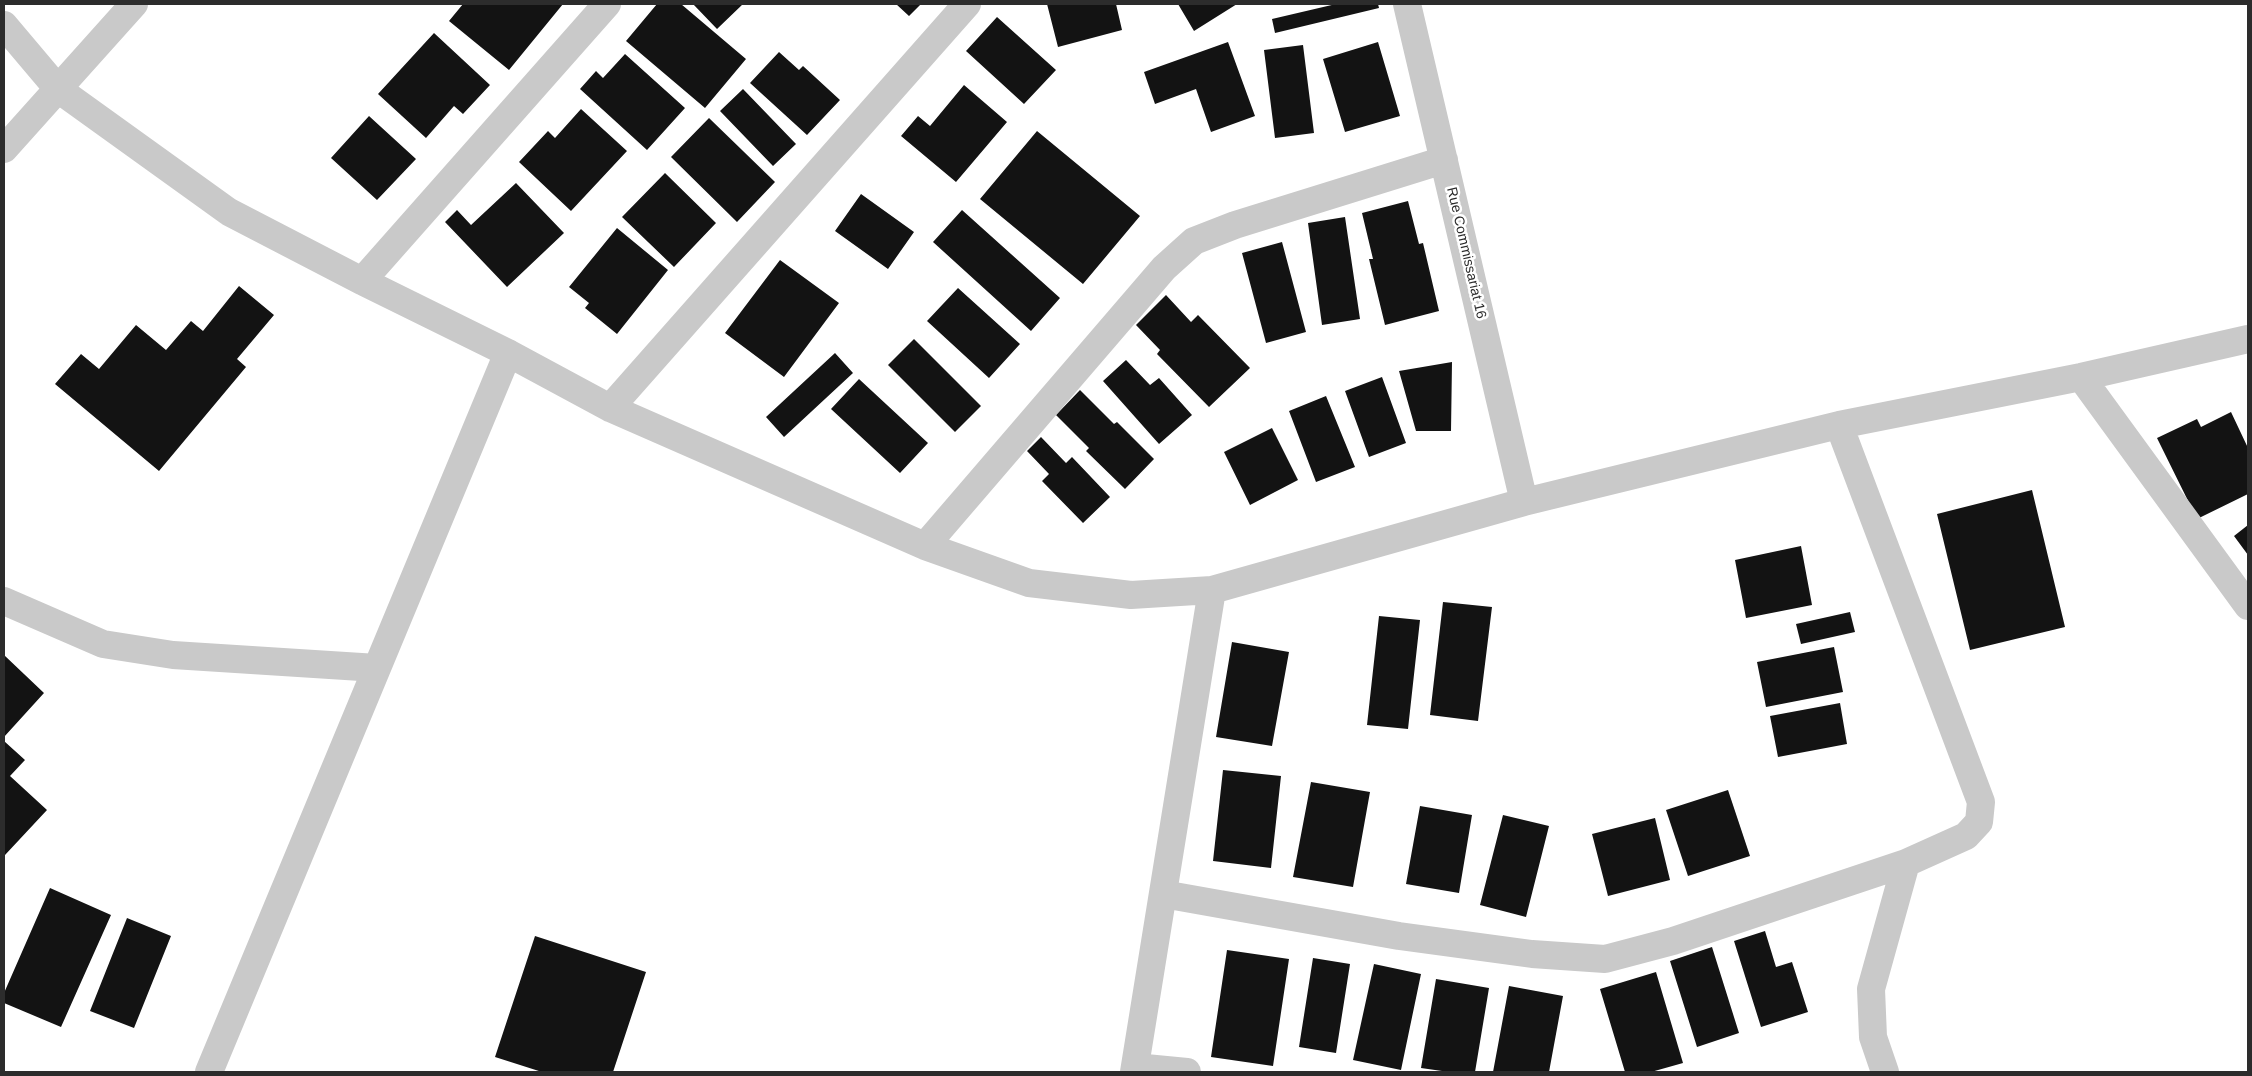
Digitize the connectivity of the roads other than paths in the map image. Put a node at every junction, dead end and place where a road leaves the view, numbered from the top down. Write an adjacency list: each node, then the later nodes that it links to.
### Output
1 (134, 4): 6 (street)
2 (607, 4): 9 (street)
3 (967, 4): 13 (street)
4 (1407, 4): 8 (street, Rue Commissariat 16)
5 (4, 25): 6 (street)
6 (58, 89): 7 (street); 9 (street)
7 (4, 149)
8 (1444, 160): 15 (street, Rue Commissariat 16); 16 (street)
9 (362, 281): 11 (street)
10 (2248, 339): 12 (street)
11 (508, 353): 13 (street); 20 (street)
12 (2081, 377): 14 (street); 19 (street)
13 (610, 408): 16 (street)
14 (1840, 426): 15 (street); 21 (street)
15 (1524, 502): 17 (street)
16 (925, 546): 17 (street)
17 (1212, 590): 22 (street)
18 (4, 601): 20 (street)
19 (2248, 606)
20 (377, 668): 24 (street)
21 (1906, 863): 22 (street); 26 (street)
22 (1163, 894): 23 (street)
23 (1134, 1070): 25 (street)
24 (209, 1072)
25 (1187, 1072)
26 (1885, 1072)

